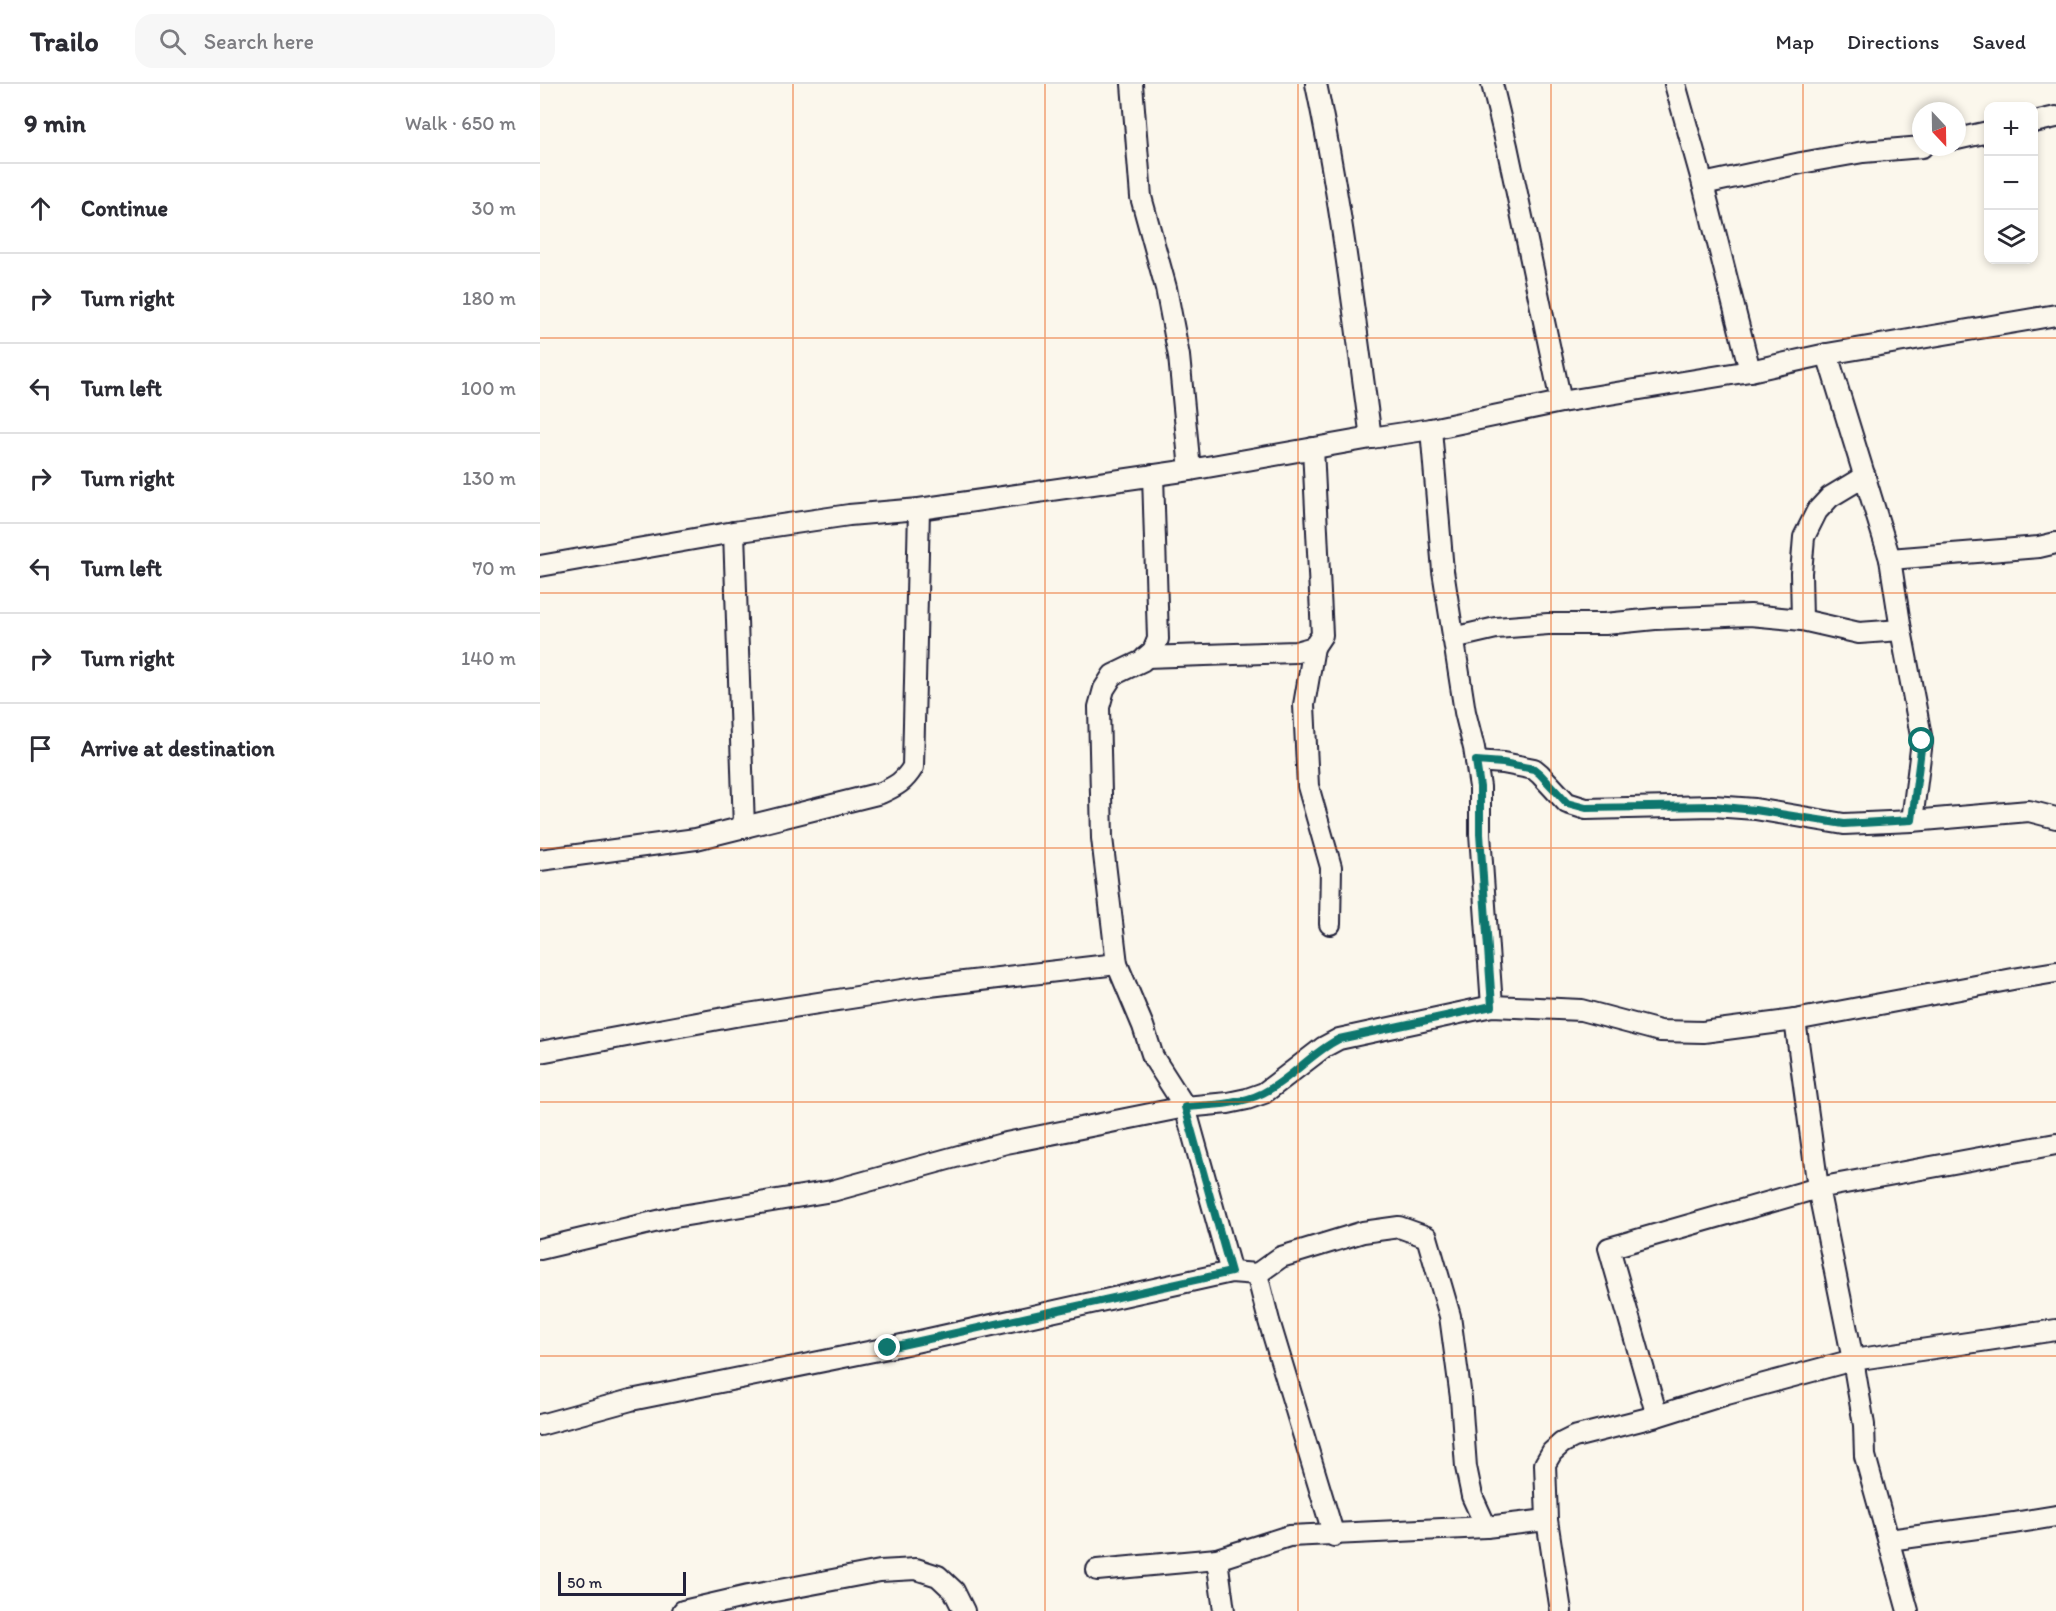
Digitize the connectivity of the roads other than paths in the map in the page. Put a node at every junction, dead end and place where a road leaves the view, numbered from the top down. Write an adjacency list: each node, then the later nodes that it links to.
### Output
1 (1132, 84): 18 (street)
2 (1316, 84): 16 (street)
3 (1492, 84): 14 (street)
4 (1675, 84): 10 (street)
5 (2056, 117): 6 (street)
6 (2038, 121)
7 (1984, 133): 8 (street)
8 (1966, 137)
9 (1912, 148): 10 (street)
10 (1702, 184): 13 (street)
11 (2056, 315): 12 (street)
12 (1827, 354): 13 (street); 20 (street)
13 (1750, 371): 14 (street)
14 (1561, 402): 15 (street)
15 (1431, 429): 16 (street); 28 (street)
16 (1371, 438): 17 (street)
17 (1313, 448): 18 (street); 29 (street)
18 (1190, 470): 19 (street)
19 (1153, 475): 21 (street); 30 (street)
20 (1865, 476): 24 (street); 26 (street)
21 (919, 509): 22 (street); 34 (street)
22 (734, 532): 25 (street); 34 (street)
23 (2056, 543): 24 (street)
24 (1890, 559): 27 (street)
25 (540, 566)
26 (1802, 620): 27 (street); 28 (street)
27 (1900, 630): 33 (street)
28 (1453, 638): 31 (street)
29 (1314, 647): 30 (street); 36 (street)
30 (1146, 657): 37 (street)
31 (1476, 761): 33 (street); 39 (street)
32 (2056, 818): 33 (street)
33 (1912, 820)
34 (744, 828): 35 (street)
35 (540, 860)
36 (1330, 924)
37 (1117, 964): 41 (street); 42 (street)
38 (2056, 972): 40 (street)
39 (1492, 1006): 40 (street); 42 (street)
40 (1795, 1020): 44 (street)
41 (540, 1052)
42 (1185, 1107): 45 (street); 46 (street)
43 (2056, 1144): 44 (street)
44 (1818, 1188): 49 (street); 50 (street)
45 (540, 1249)
46 (1231, 1272): 47 (street); 51 (street)
47 (1257, 1274): 54 (street); 55 (street)
48 (2056, 1330): 49 (street)
49 (1854, 1360): 50 (street); 56 (street)
50 (1657, 1416): 53 (street)
51 (540, 1425)
52 (2056, 1516): 56 (street)
53 (1547, 1520): 54 (street); 62 (street)
54 (1486, 1527): 55 (street)
55 (1334, 1536): 57 (street)
56 (1889, 1540): 63 (street)
57 (1217, 1559): 58 (street); 61 (street)
58 (1097, 1570)
59 (683, 1611): 60 (street)
60 (964, 1611)
61 (1224, 1611)
62 (1561, 1611)
63 (1908, 1611)

